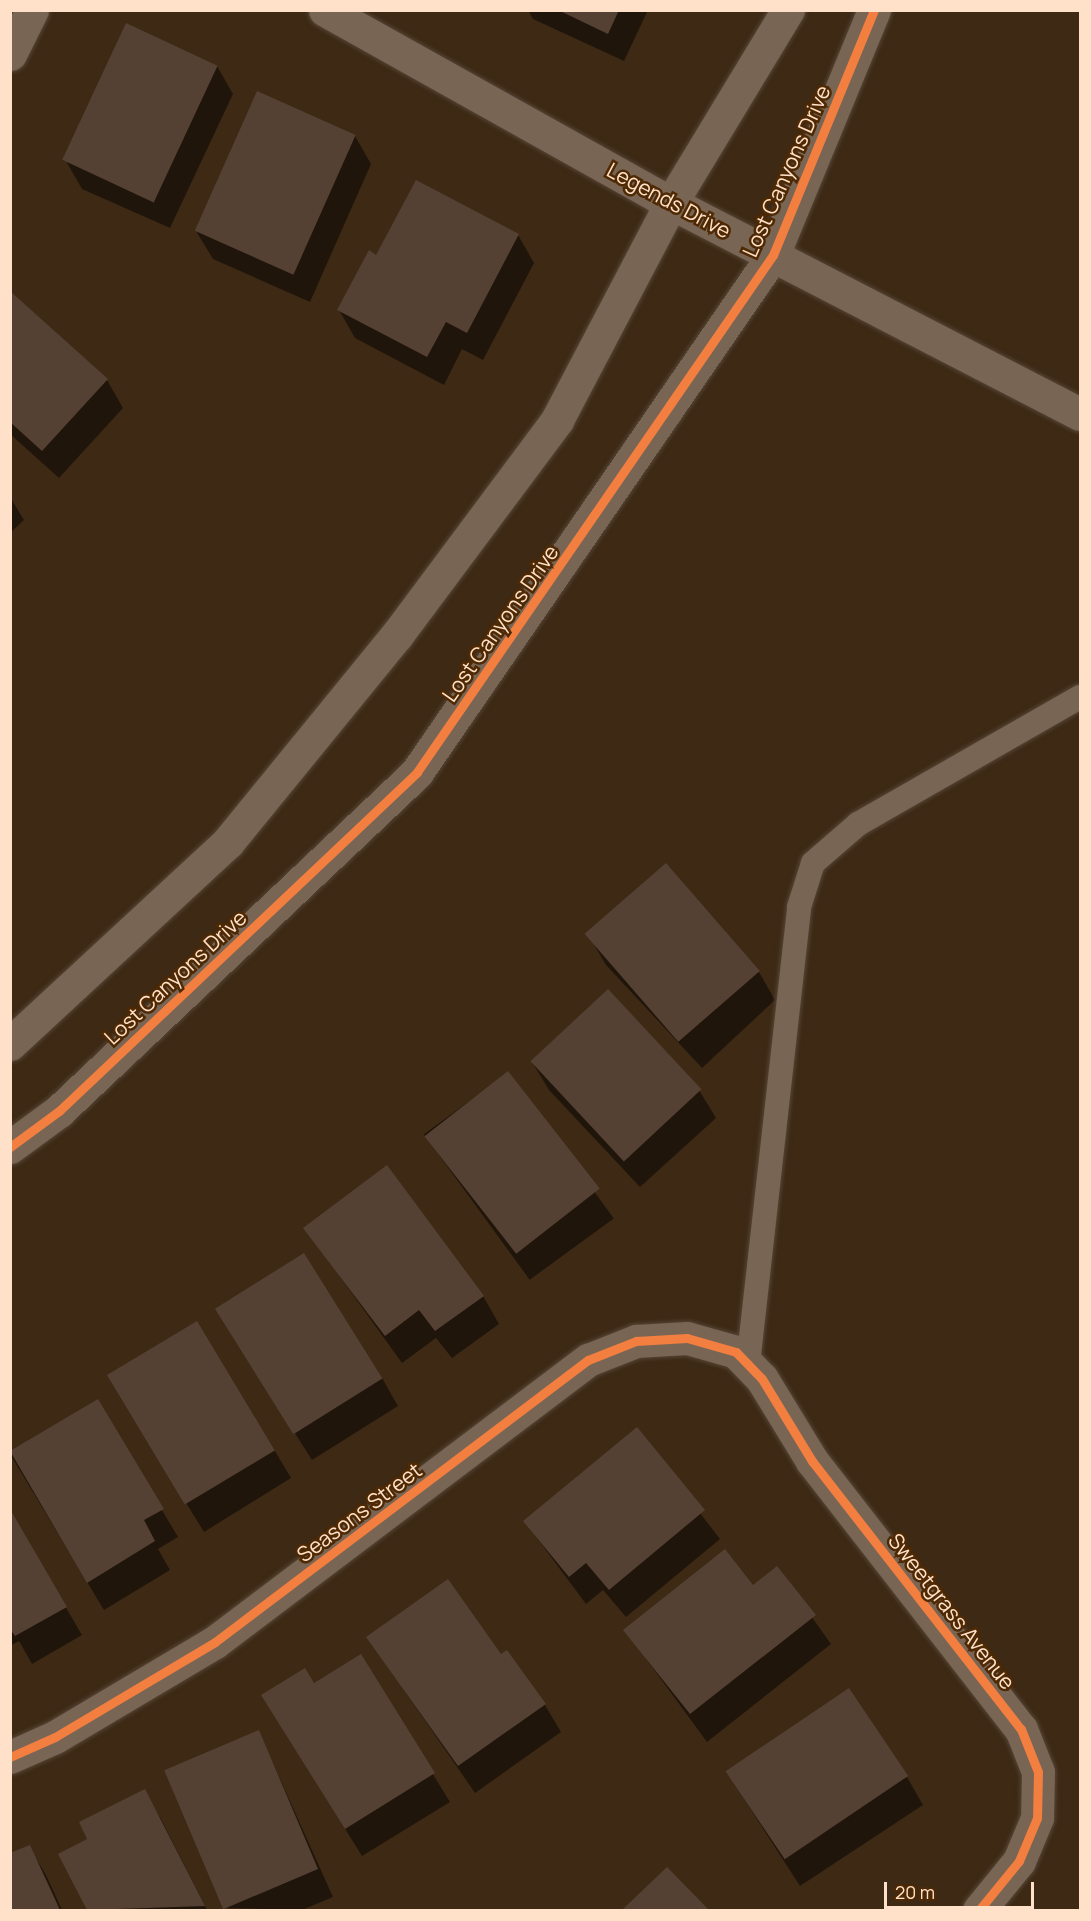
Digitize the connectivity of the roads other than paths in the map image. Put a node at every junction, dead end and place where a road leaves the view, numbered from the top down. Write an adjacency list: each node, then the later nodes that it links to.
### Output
1 (32, 10): 5 (street)
2 (325, 10): 6 (street, Legends Drive)
3 (788, 10): 6 (street)
4 (874, 10): 7 (street, Lost Canyons Drive)
5 (10, 54)
6 (671, 203): 7 (street, Legends Drive); 10 (street)
7 (773, 255): 8 (street, Legends Drive); 11 (street, Lost Canyons Drive)
8 (1080, 414)
9 (1080, 697): 12 (lane)
10 (10, 1044)
11 (10, 1147)
12 (742, 1358): 13 (street, Seasons Street); 14 (street, Sweetgrass Avenue)
13 (10, 1757)
14 (979, 1911)

